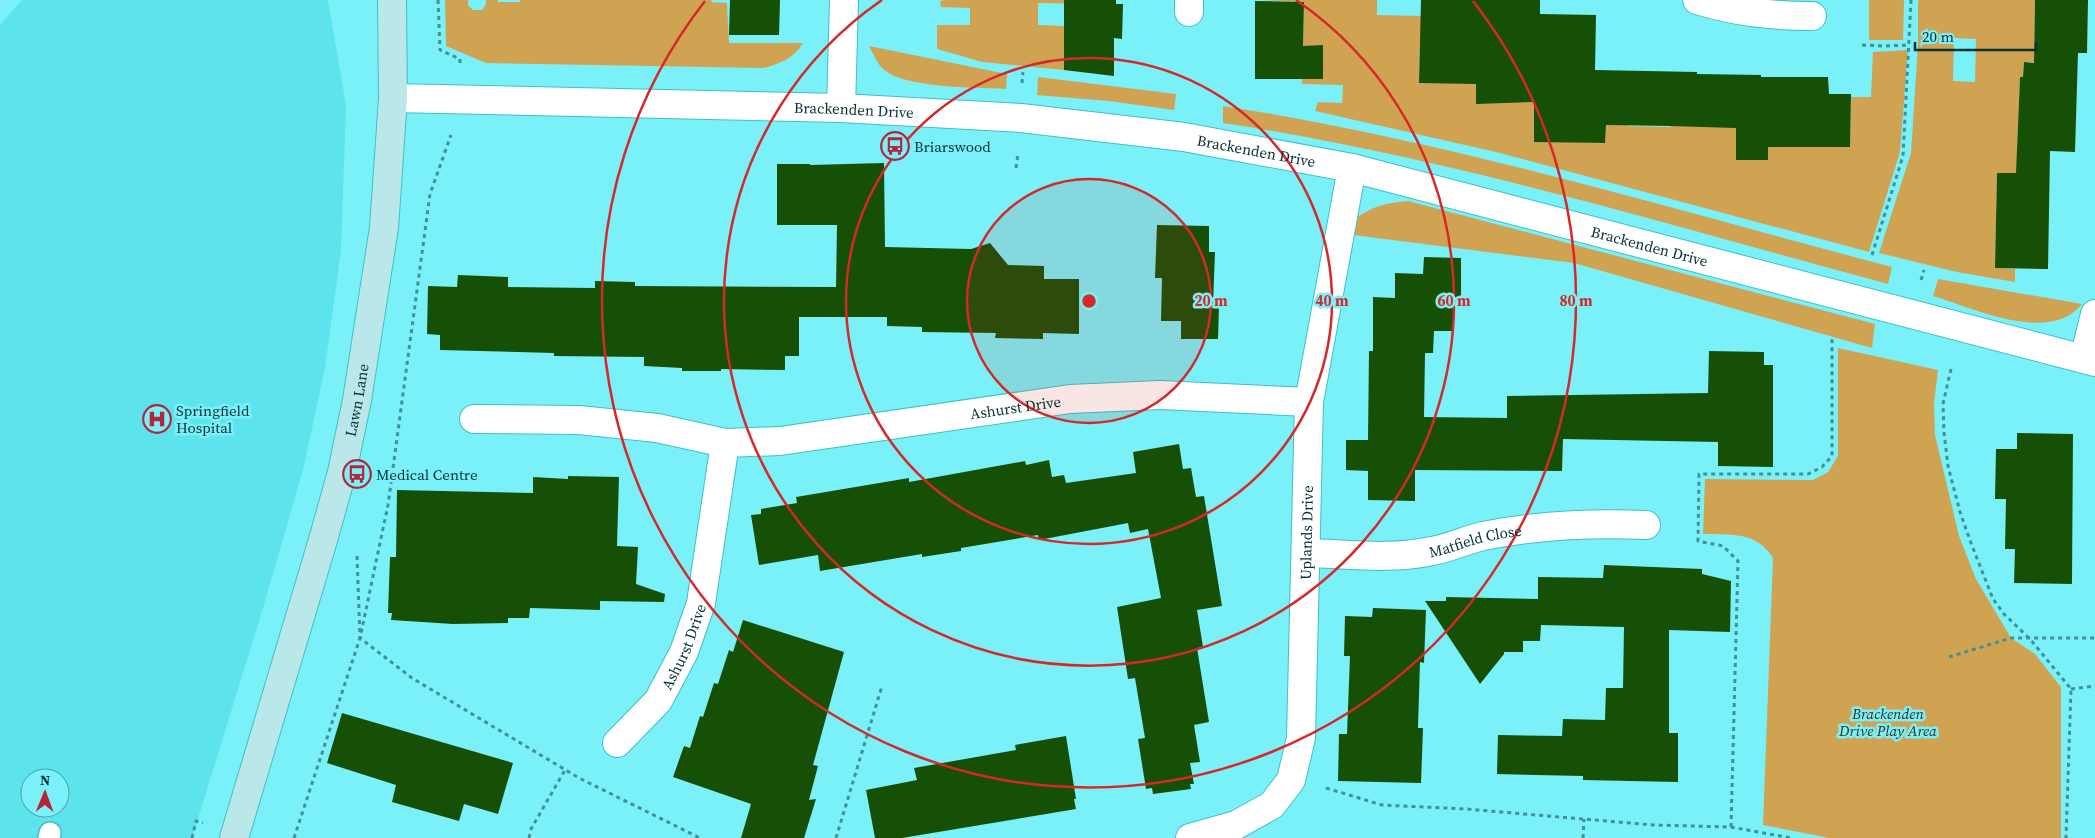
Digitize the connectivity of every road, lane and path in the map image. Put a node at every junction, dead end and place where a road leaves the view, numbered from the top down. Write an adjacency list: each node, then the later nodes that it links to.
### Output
1 (377, 0): 8 (street, Lawn Lane)
2 (392, 0): 8 (street, Lawn Lane)
3 (438, 0): 12 (path)
4 (844, 0): 13 (street)
5 (1697, 0): 7 (street)
6 (1911, 0): 10 (path)
7 (1812, 16)
8 (393, 37): 11 (street, Lawn Lane)
9 (1862, 45): 10 (path)
10 (1910, 45): 15 (path)
11 (393, 98): 12 (street, Brackenden Drive); 37 (street, Lawn Lane)
12 (464, 99): 13 (street, Brackenden Drive); 25 (path)
13 (842, 108): 14 (street, Brackenden Drive)
14 (1352, 168): 18 (street, Brackenden Drive); 20 (street, Uplands Drive)
15 (1872, 255)
16 (2095, 314): 18 (street)
17 (1832, 338): 36 (path)
18 (2089, 360)
19 (1951, 369): 27 (path)
20 (1308, 402): 22 (street, Ashurst Drive); 24 (street, Uplands Drive)
21 (474, 419): 22 (street, Ashurst Drive)
22 (725, 443): 32 (street, Ashurst Drive)
23 (1646, 525): 24 (street, Matfield Close)
24 (1306, 553): 42 (street, Uplands Drive)
25 (360, 638): 33 (path); 38 (path)
26 (2095, 638): 27 (path)
27 (2030, 639): 28 (path); 31 (path)
28 (1949, 657)
29 (882, 686): 41 (path)
30 (2095, 686): 31 (path)
31 (2071, 689): 45 (path)
32 (616, 743)
33 (565, 770): 39 (path); 40 (path)
34 (1322, 786): 35 (path)
35 (1584, 819): 36 (path); 43 (path)
36 (1731, 827): 44 (path)
37 (234, 838)
38 (294, 838)
39 (529, 838)
40 (700, 838)
41 (836, 838)
42 (1190, 838)
43 (1583, 838)
44 (1791, 838)
45 (2066, 838)

